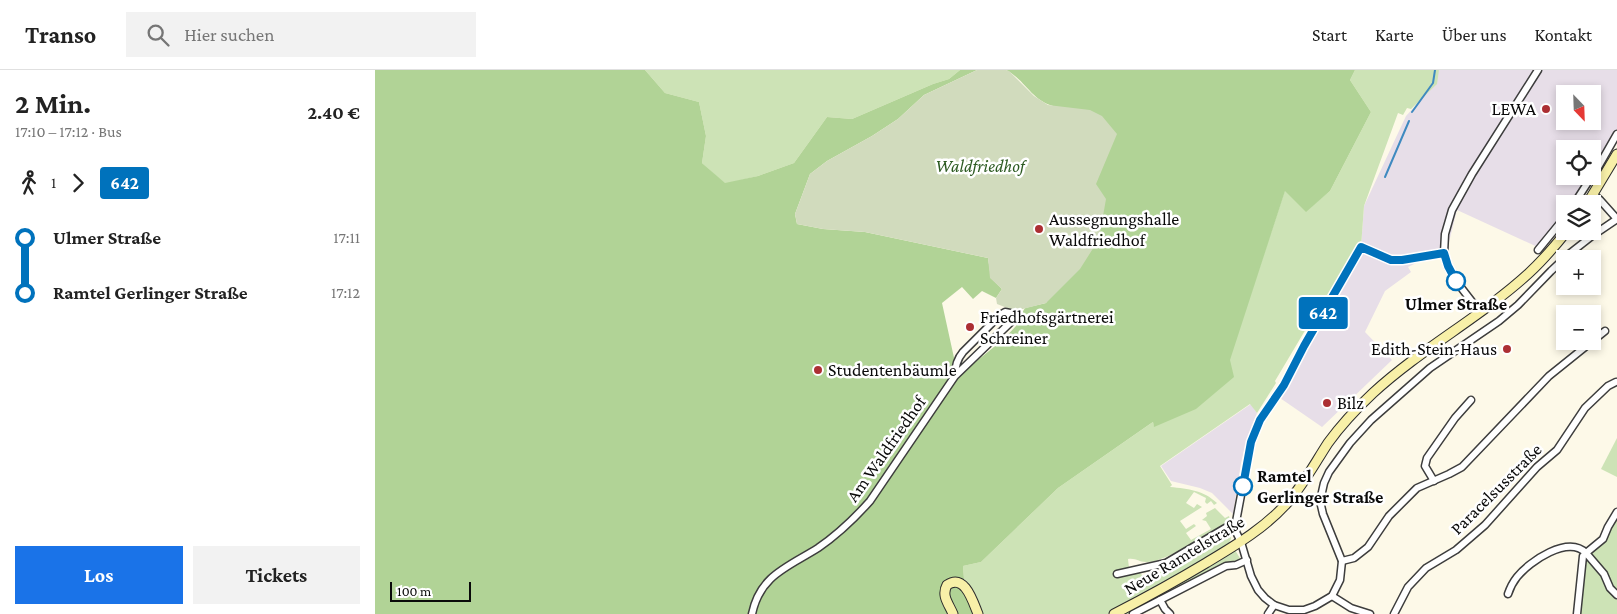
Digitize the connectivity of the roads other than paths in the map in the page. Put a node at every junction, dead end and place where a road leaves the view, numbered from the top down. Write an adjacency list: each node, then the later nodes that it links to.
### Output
1 (1538, 70): 10 (street)
2 (1617, 134): 4 (street)
3 (1617, 154): 5 (main road)
4 (1601, 161)
5 (1593, 194): 6 (street)
6 (1617, 219): 22 (street)
7 (1556, 228): 9 (street)
8 (1559, 240): 11 (main road, Neue Ramtelstraße)
9 (1538, 250)
10 (1444, 253): 11 (street); 18 (street)
11 (1480, 312): 19 (main road, Neue Ramtelstraße)
12 (1605, 331): 16 (street)
13 (955, 376): 13 (street, Am Waldfriedhof); 29 (street, Am Waldfriedhof)
14 (1616, 382): 37 (street, Paracelsusstraße)
15 (1471, 400): 16 (street)
16 (1434, 481): 22 (street)
17 (1617, 512): 20 (street)
18 (1235, 527): 19 (street); 23 (street)
19 (1241, 542): 21 (street); 32 (main road, Neue Ramtelstraße)
20 (1586, 553): 24 (street); 25 (street); 38 (street)
21 (1247, 560): 27 (street); 28 (street)
22 (1342, 561): 26 (street)
23 (1117, 574)
24 (1507, 594)
25 (1617, 595)
26 (1332, 596): 28 (street); 36 (street)
27 (1160, 600): 33 (street); 34 (street)
28 (1274, 605): 35 (street)
29 (752, 614)
30 (953, 614): 31 (main road)
31 (978, 614)
32 (1114, 614)
33 (1133, 614)
34 (1170, 614)
35 (1268, 614)
36 (1370, 614)
37 (1394, 614)
38 (1577, 614)

